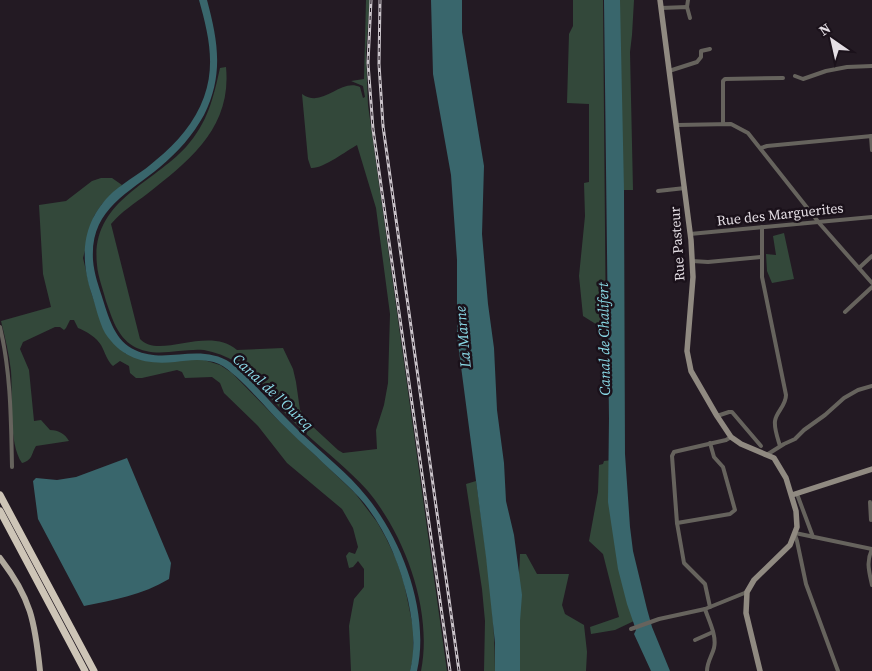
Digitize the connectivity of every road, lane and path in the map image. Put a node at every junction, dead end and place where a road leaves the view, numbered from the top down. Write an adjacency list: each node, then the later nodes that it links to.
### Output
1 (660, 0): 3 (street, Rue Pasteur)
2 (688, 0): 4 (street)
3 (661, 8): 4 (street); 8 (street, Rue Pasteur)
4 (688, 8): 5 (street)
5 (690, 18)
6 (710, 49): 8 (street)
7 (872, 66): 9 (street)
8 (669, 71): 11 (street, Rue Pasteur)
9 (795, 76)
10 (783, 78): 12 (street)
11 (676, 124): 12 (street); 16 (street, Rue Pasteur)
12 (724, 124): 14 (street)
13 (871, 136): 14 (street); 15 (street)
14 (761, 148): 19 (street)
15 (872, 150)
16 (685, 188): 17 (street); 21 (street, Rue Pasteur)
17 (658, 191)
18 (872, 217): 19 (street, Rue des Marguerites)
19 (818, 222): 20 (street, Rue des Marguerites); 25 (street)
20 (762, 227): 21 (street, Rue des Marguerites); 23 (street)
21 (690, 234): 24 (street, Rue Pasteur)
22 (872, 256): 25 (street)
23 (761, 257): 24 (street); 35 (street)
24 (692, 261): 31 (street, Rue Pasteur)
25 (859, 268): 26 (street)
26 (872, 283)
27 (872, 287): 28 (street)
28 (844, 312)
29 (0, 327): 37 (street)
30 (872, 386): 35 (street)
31 (716, 416): 32 (street, Rue Pasteur); 34 (street)
32 (731, 437): 33 (street); 36 (street)
33 (710, 443): 45 (street); 45 (street)
34 (761, 446)
35 (780, 446): 36 (street)
36 (768, 454): 39 (street)
37 (12, 467)
38 (872, 470): 39 (street)
39 (794, 494): 46 (street); 47 (street)
40 (0, 495): 58 (highway)
41 (870, 502): 43 (street)
42 (0, 511): 57 (highway)
43 (871, 511): 44 (street)
44 (871, 520)
45 (677, 523): 52 (street)
46 (795, 534): 47 (street); 51 (street); 61 (street)
47 (814, 537): 48 (street)
48 (872, 549): 50 (street)
49 (0, 558): 56 (main road)
50 (872, 585)
51 (747, 592): 52 (street); 60 (street)
52 (708, 608): 53 (street); 54 (street)
53 (631, 629)
54 (713, 632): 55 (street); 59 (street)
55 (695, 640)
56 (40, 671)
57 (86, 671)
58 (94, 671)
59 (707, 671)
60 (760, 671)
61 (838, 671)

